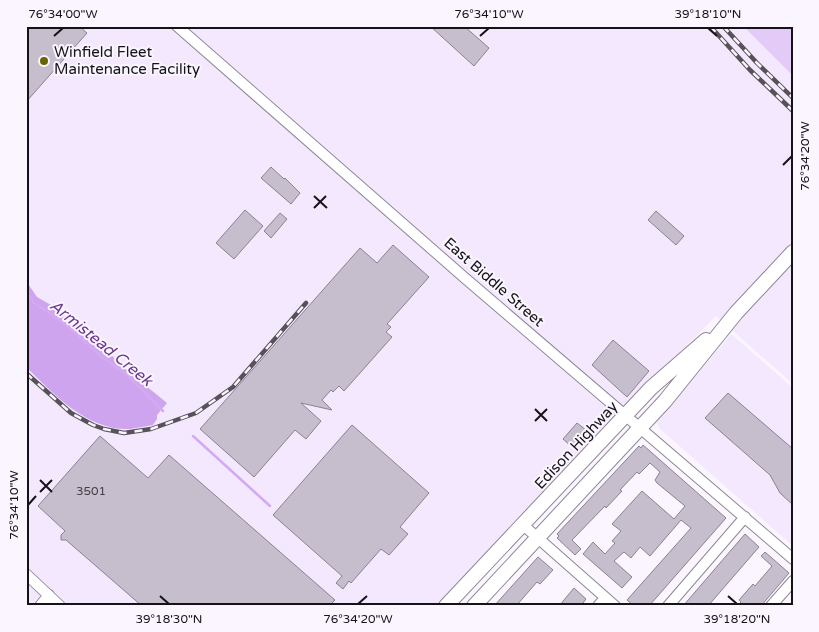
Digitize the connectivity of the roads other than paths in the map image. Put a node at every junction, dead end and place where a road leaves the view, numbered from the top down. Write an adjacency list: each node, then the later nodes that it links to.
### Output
1 (177, 26): 4 (street, East Biddle Street)
2 (793, 252): 3 (main road, Edison Highway)
3 (736, 313): 4 (main road, Edison Highway); 5 (main road, Edison Highway)
4 (626, 416): 5 (street, East Biddle Street); 7 (main road, Edison Highway)
5 (641, 428): 6 (street, East Biddle Street); 8 (main road, Edison Highway)
6 (745, 517): 9 (street, East Biddle Street); 20 (street)
7 (522, 524): 8 (street); 16 (main road, Edison Highway)
8 (537, 538): 13 (street); 17 (main road, Edison Highway)
9 (793, 559)
10 (26, 574): 12 (street)
11 (793, 581): 21 (street)
12 (49, 595): 14 (street); 15 (street)
13 (606, 598): 18 (street); 19 (street)
14 (40, 606)
15 (60, 606)
16 (446, 606)
17 (474, 606)
18 (598, 606)
19 (615, 606)
20 (668, 606)
21 (771, 606)

